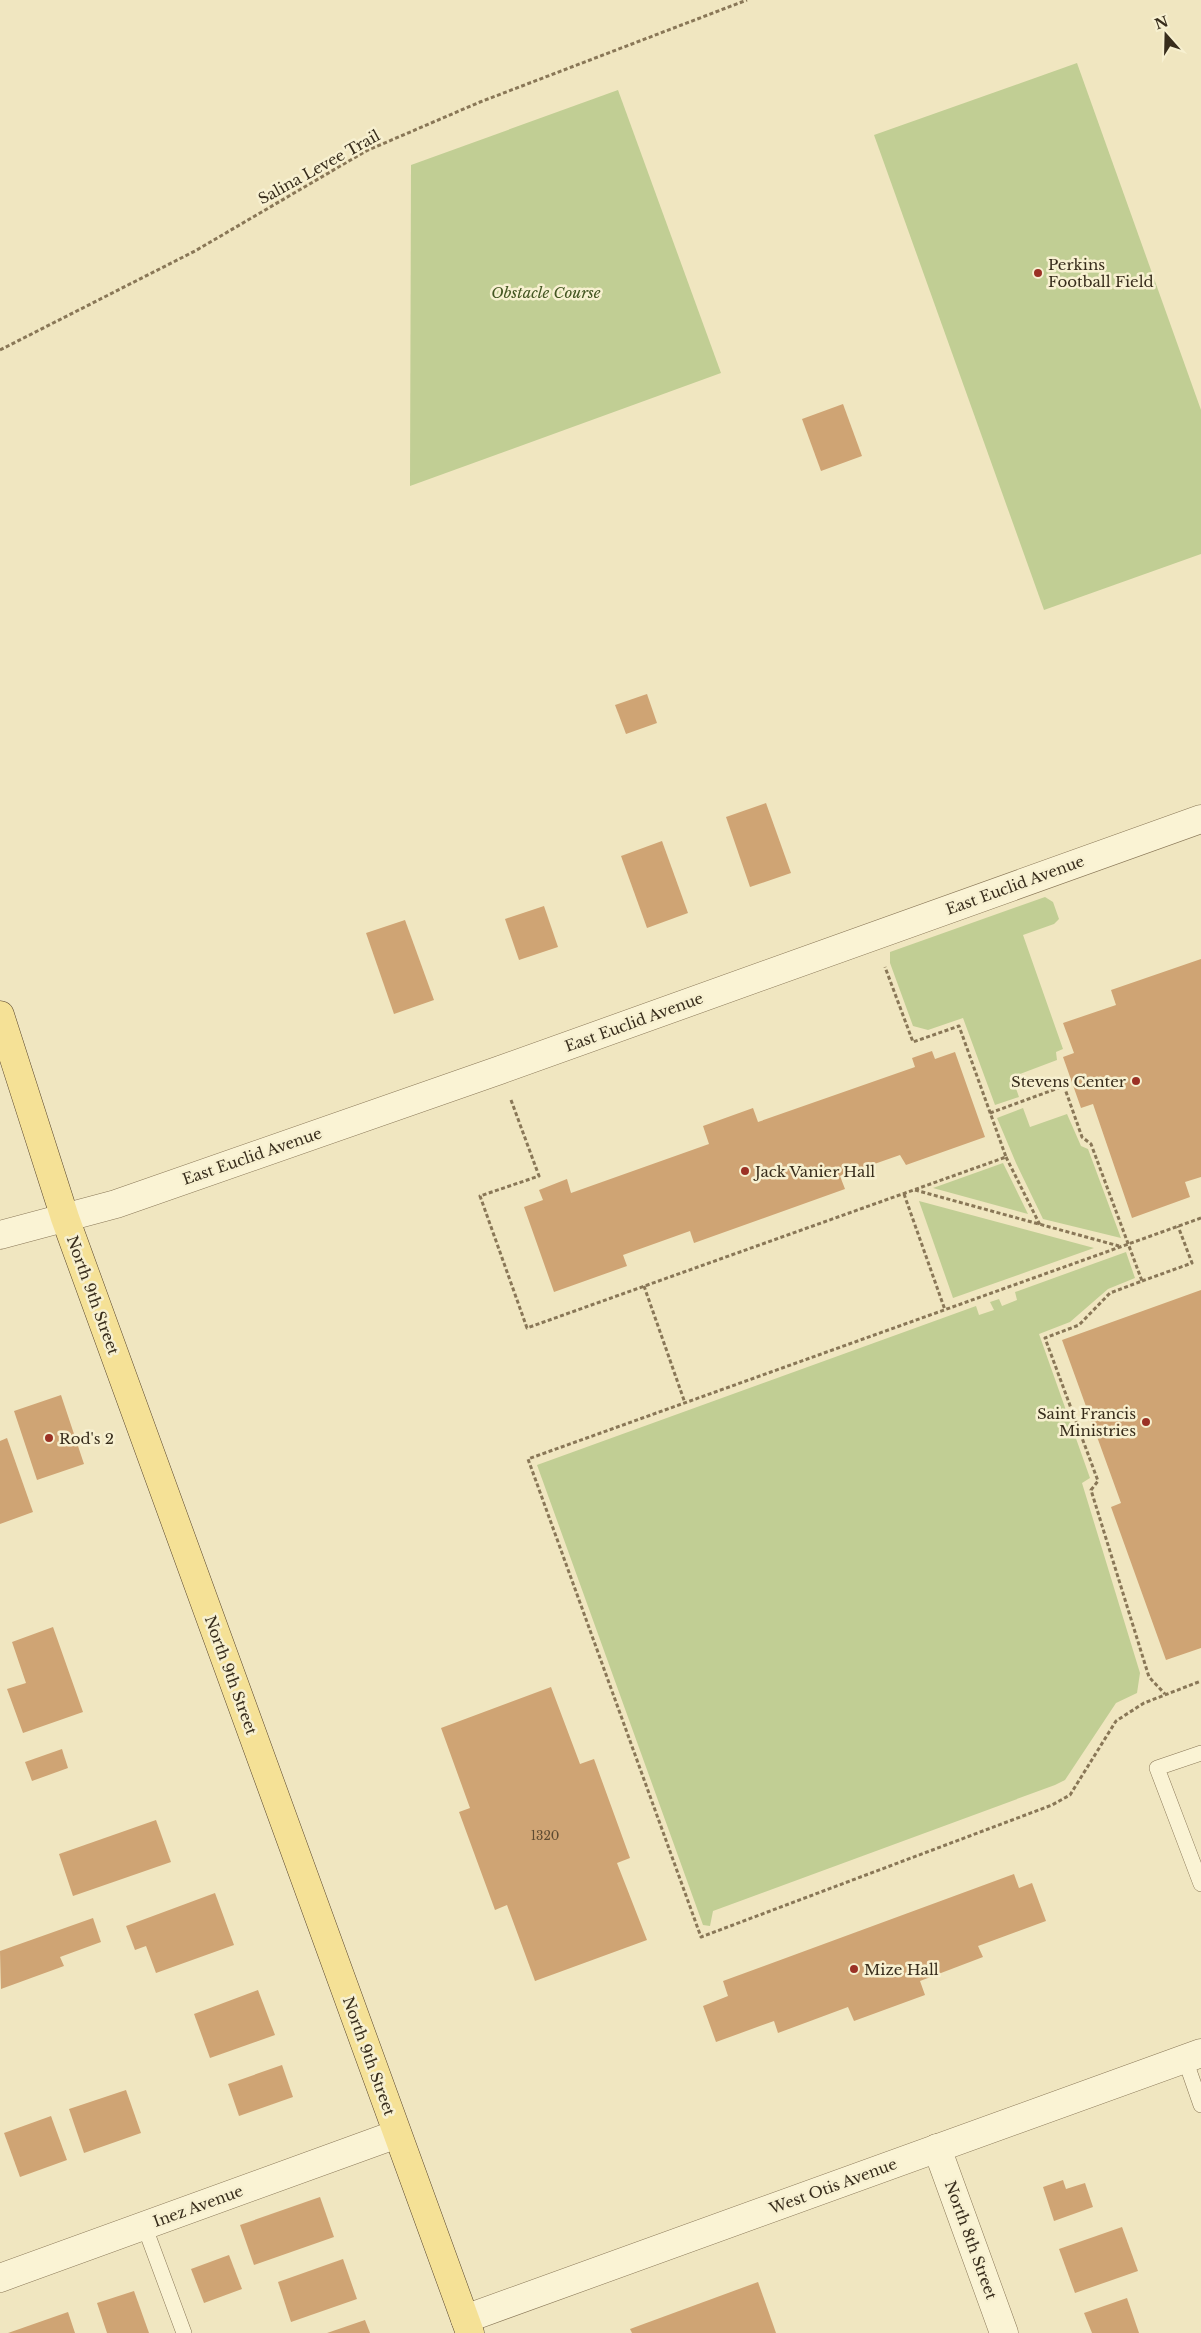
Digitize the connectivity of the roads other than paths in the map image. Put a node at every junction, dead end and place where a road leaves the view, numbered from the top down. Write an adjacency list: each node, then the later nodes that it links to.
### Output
1 (1201, 819): 3 (street, East Euclid Avenue)
2 (0, 1015): 3 (main road, North 9th Street)
3 (65, 1218): 4 (street, East Euclid Avenue); 9 (main road, North 9th Street)
4 (0, 1235)
5 (1201, 1753): 6 (lane)
6 (1201, 1884)
7 (1193, 2056): 8 (lane); 10 (street, West Otis Avenue)
8 (1201, 2105)
9 (397, 2134): 11 (street, Inez Avenue); 13 (main road, North 9th Street)
10 (937, 2148): 13 (street, West Otis Avenue); 15 (street, North 8th Street)
11 (144, 2225): 12 (street, Inez Avenue); 14 (lane)
12 (0, 2278)
13 (467, 2326)
14 (184, 2333)
15 (1004, 2333)

